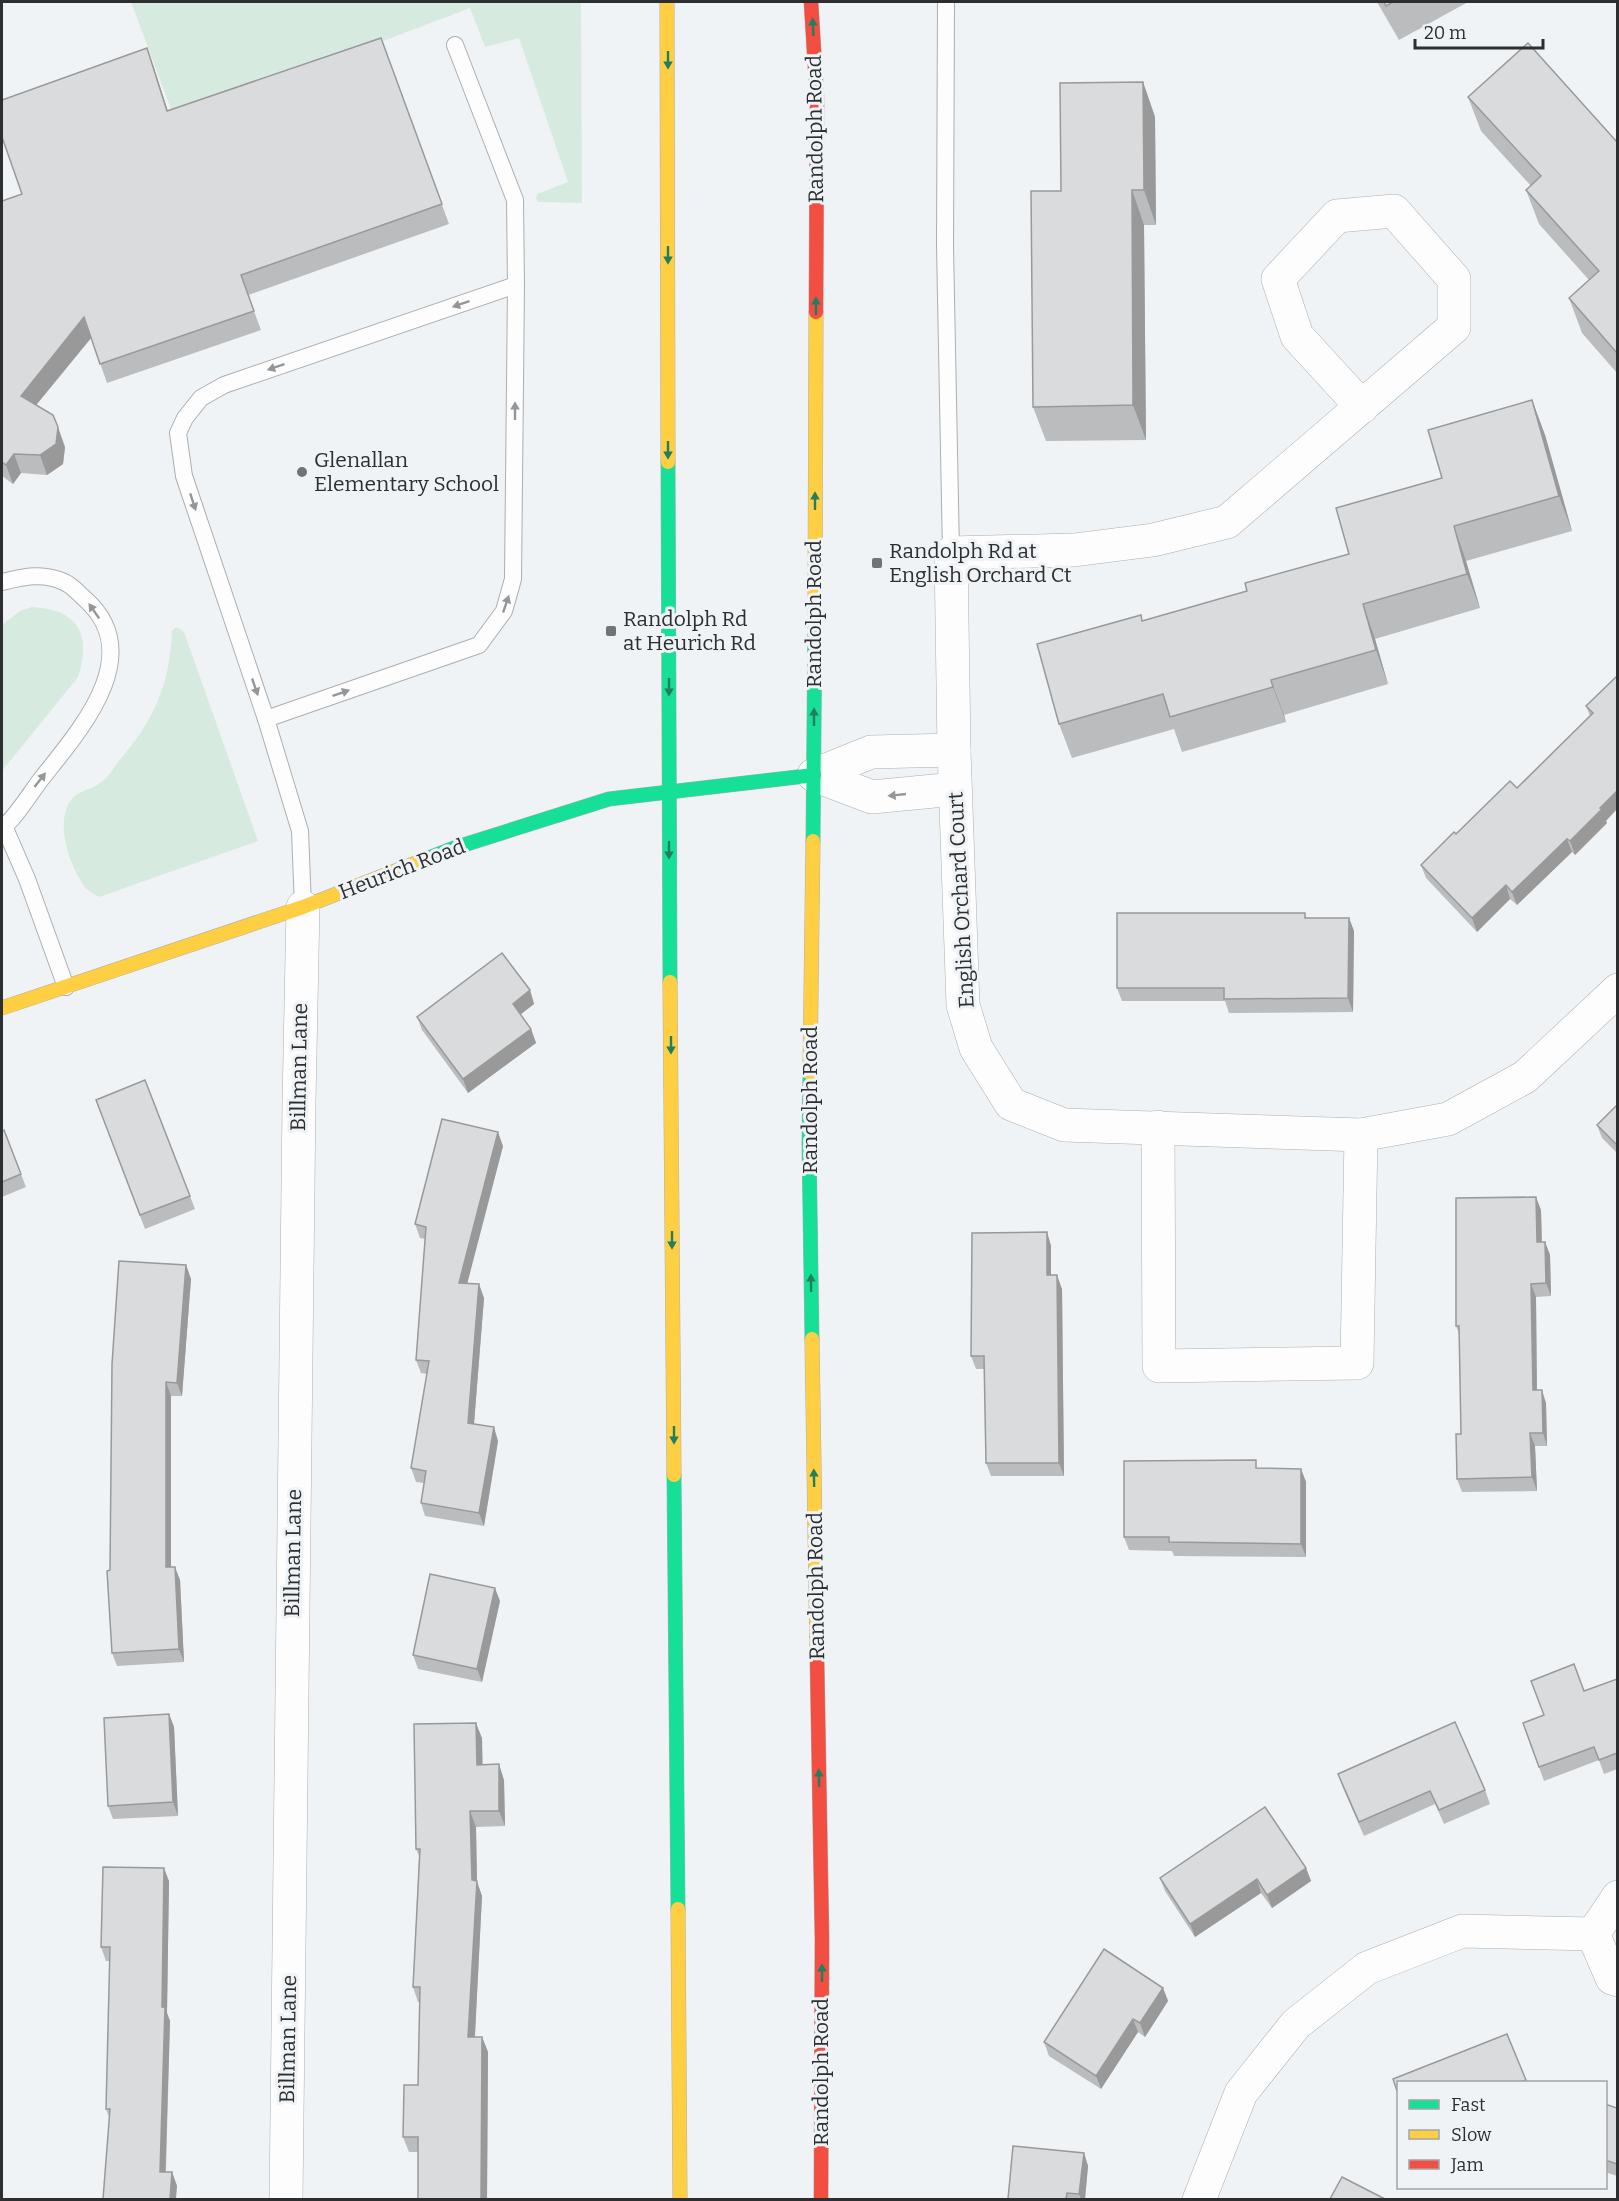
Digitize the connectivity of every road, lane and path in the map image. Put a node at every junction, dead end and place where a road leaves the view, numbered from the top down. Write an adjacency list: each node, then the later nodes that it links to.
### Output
1 (668, 2): 13 (main road, one-way to 13)
2 (811, 2): 11 (main road, Randolph Road, one-way to 2)
3 (945, 2): 7 (lane)
4 (455, 45): 5 (lane)
5 (516, 285): 9 (lane, one-way to 5); 9 (lane, one-way to 9)
6 (1362, 406): 6 (street); 7 (street)
7 (951, 553): 10 (street, English Orchard Court)
8 (2, 582): 14 (lane, one-way to 8)
9 (266, 719): 15 (lane)
10 (954, 750): 11 (street); 12 (street, English Orchard Court)
11 (814, 775): 12 (street, one-way to 11); 13 (main road, Heurich Road); 26 (main road, Randolph Road, one-way to 11)
12 (955, 789): 19 (street, English Orchard Court)
13 (669, 792): 15 (main road, Heurich Road); 25 (main road, one-way to 25)
14 (3, 827): 16 (lane)
15 (303, 907): 16 (main road, Heurich Road); 24 (street, Billman Lane)
16 (66, 987): 18 (main road, Heurich Road)
17 (1617, 990): 20 (street, English Orchard Court)
18 (2, 1008)
19 (1158, 1127): 20 (street, English Orchard Court); 20 (street)
20 (1360, 1135)
21 (1617, 1897): 22 (street)
22 (1593, 1934): 23 (street); 27 (street)
23 (1617, 1980)
24 (286, 2199)
25 (680, 2199)
26 (821, 2199)
27 (1199, 2199)

